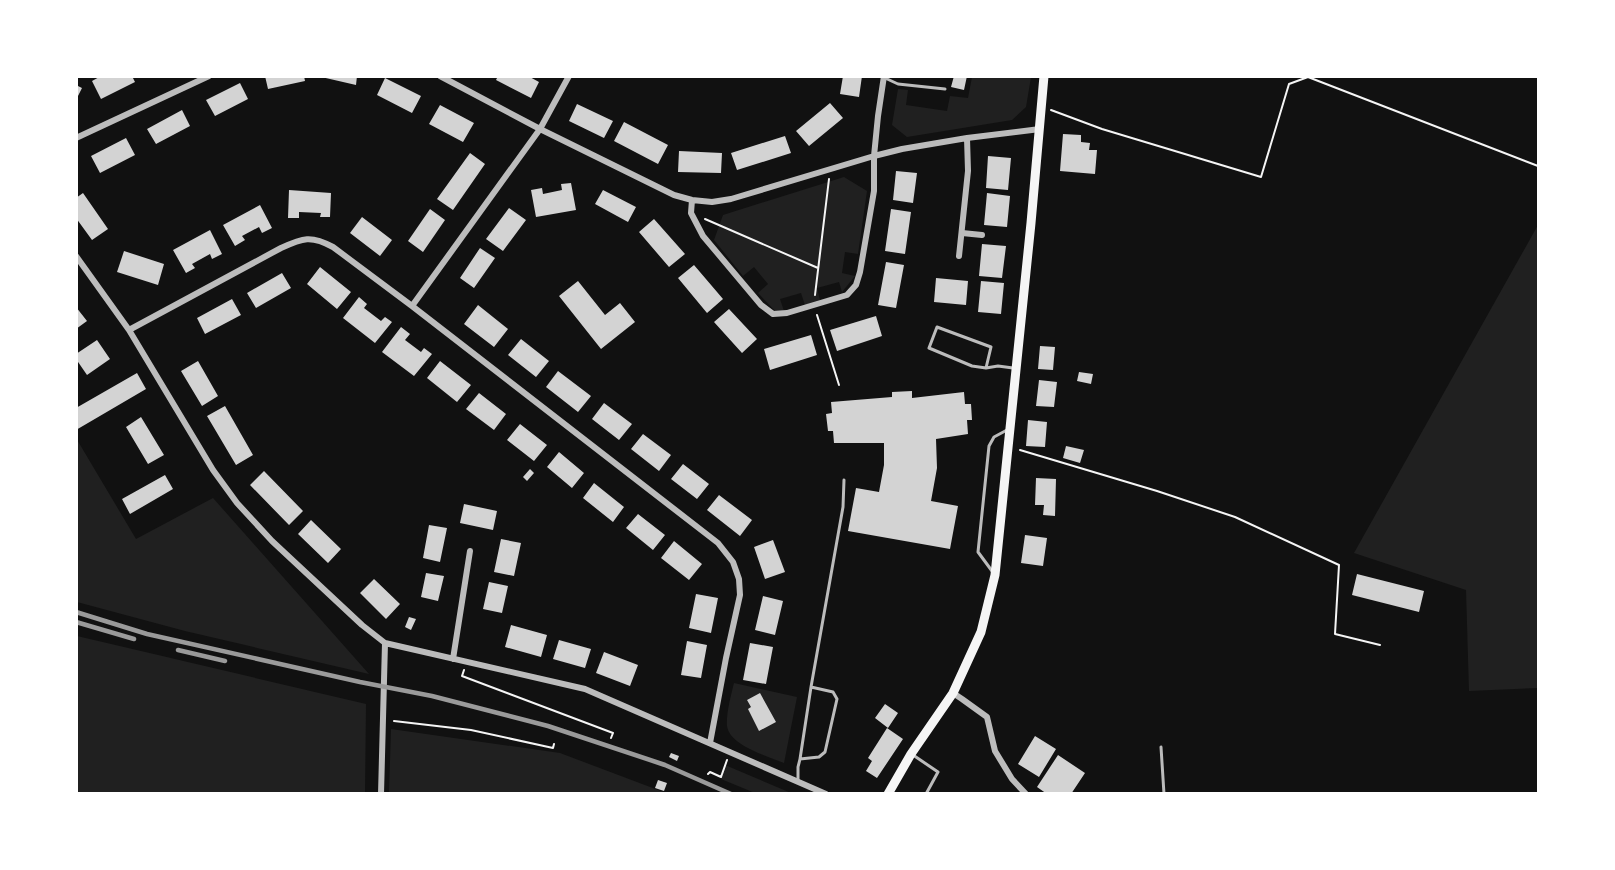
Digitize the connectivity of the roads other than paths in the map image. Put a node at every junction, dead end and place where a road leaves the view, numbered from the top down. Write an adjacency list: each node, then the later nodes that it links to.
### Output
1 (209, 76): 9 (street)
2 (440, 76): 7 (street)
3 (568, 76): 7 (street)
4 (1044, 76): 8 (main road)
5 (884, 77): 6 (lane); 11 (street)
6 (945, 89)
7 (540, 129): 12 (street); 17 (street)
8 (1040, 129): 10 (street); 20 (main road)
9 (76, 138)
10 (967, 138): 11 (street); 13 (street)
11 (874, 156): 12 (street); 12 (street)
12 (692, 200)
13 (962, 232): 14 (street); 16 (street)
14 (982, 235)
15 (76, 256): 18 (street)
16 (959, 256)
17 (412, 306): 18 (street); 29 (street)
18 (129, 330): 25 (street)
19 (986, 368): 19 (lane); 20 (lane)
20 (1017, 368): 21 (main road)
21 (1010, 428): 24 (main road); 24 (lane)
22 (844, 480): 27 (lane)
23 (470, 551): 26 (street)
24 (995, 575): 28 (main road)
25 (385, 643): 26 (street); 34 (street)
26 (453, 659): 29 (street)
27 (811, 687): 32 (lane); 32 (lane)
28 (952, 693): 31 (main road); 38 (street)
29 (710, 743): 33 (street)
30 (1161, 747): 39 (lane)
31 (910, 754): 36 (main road); 37 (lane)
32 (800, 759): 33 (lane)
33 (798, 782): 35 (street)
34 (381, 794)
35 (826, 794)
36 (888, 794)
37 (926, 794)
38 (1026, 794)
39 (1164, 794)

